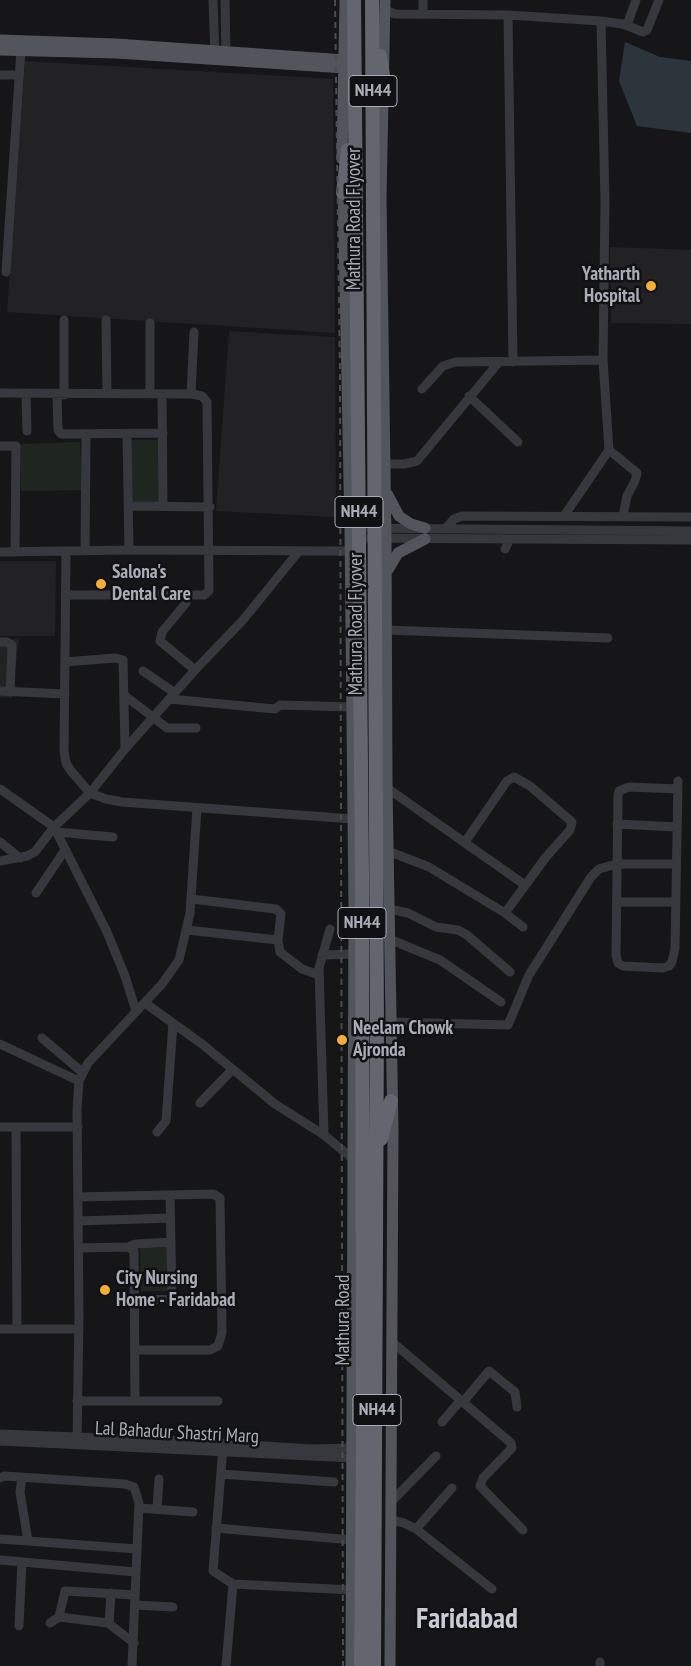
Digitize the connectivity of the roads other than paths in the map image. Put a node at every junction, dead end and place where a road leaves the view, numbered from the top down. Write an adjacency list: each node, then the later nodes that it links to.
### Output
1 (213, 0): 18 (street)
2 (224, 0): 18 (street)
3 (346, 0): 19 (main road)
4 (354, 0): 23 (highway, NH44)
5 (372, 0): 14 (highway, NH44)
6 (423, 0): 10 (street)
7 (636, 0): 13 (street)
8 (659, 0): 13 (street)
9 (385, 5): 10 (street); 22 (main road)
10 (423, 14): 11 (street)
11 (508, 15): 12 (street); 32 (street)
12 (602, 21): 13 (street); 30 (street)
13 (626, 25)
14 (372, 29): 22 (highway); 112 (highway, Mathura Road Flyover / NH44)
15 (0, 40): 18 (main road)
16 (0, 50): 17 (main road)
17 (20, 50): 18 (main road); 25 (street)
18 (220, 56): 19 (main road)
19 (345, 64): 24 (main road)
20 (0, 75): 21 (street)
21 (13, 75)
22 (385, 88): 49 (main road)
23 (355, 94): 24 (highway); 112 (highway, Mathura Road Flyover / NH44)
24 (343, 193): 51 (main road)
25 (6, 272)
26 (64, 320): 40 (street)
27 (106, 320): 35 (street)
28 (150, 323): 37 (street)
29 (194, 332): 39 (street)
30 (603, 360): 32 (street); 48 (street)
31 (499, 362): 32 (street); 33 (street); 41 (street)
32 (513, 362)
33 (422, 389)
34 (0, 393): 36 (street)
35 (107, 393): 37 (street); 40 (street)
36 (26, 394): 40 (street); 42 (street)
37 (150, 394): 38 (street)
38 (162, 394): 39 (street); 43 (street)
39 (191, 394): 55 (street)
40 (60, 395): 45 (street)
41 (469, 396): 46 (street); 49 (street)
42 (27, 431)
43 (163, 433): 44 (street); 54 (street)
44 (126, 434): 45 (street); 53 (street)
45 (86, 435): 75 (street)
46 (518, 442)
47 (0, 446): 74 (street)
48 (609, 450): 56 (street); 57 (street)
49 (385, 464): 50 (main road)
50 (385, 488): 52 (main road); 63 (main road)
51 (349, 501): 52 (main road); 61 (main road)
52 (386, 501): 62 (main road)
53 (128, 506): 54 (street); 68 (street)
54 (163, 506): 55 (street)
55 (210, 507): 69 (street)
56 (564, 516): 57 (street); 59 (street)
57 (623, 516): 58 (street)
58 (689, 517)
59 (446, 528): 63 (street); 64 (street)
60 (691, 531): 64 (street)
61 (350, 533): 62 (street); 72 (main road)
62 (386, 533): 63 (street); 76 (main road)
63 (425, 533): 65 (street); 76 (main road)
64 (594, 535): 65 (street); 66 (street)
65 (510, 539): 67 (street)
66 (691, 540)
67 (505, 549)
68 (128, 550): 69 (street); 75 (street)
69 (210, 550): 70 (street); 78 (street)
70 (298, 550): 72 (street); 84 (street)
71 (66, 551): 74 (street); 75 (street); 78 (street)
72 (350, 551): 77 (main road)
73 (0, 552): 74 (street)
74 (15, 552)
75 (85, 552)
76 (386, 580): 77 (main road); 80 (main road)
77 (351, 584): 91 (main road)
78 (66, 595): 83 (street)
79 (186, 603): 84 (street)
80 (386, 630): 81 (street); 95 (main road)
81 (608, 638)
82 (0, 642): 87 (street)
83 (65, 662): 88 (street); 89 (street)
84 (195, 670): 90 (street)
85 (143, 671): 90 (street)
86 (0, 691): 87 (street)
87 (10, 692): 88 (street)
88 (65, 694): 97 (street)
89 (124, 695): 92 (street); 94 (street)
90 (172, 696): 91 (street); 92 (street)
91 (352, 707): 99 (main road)
92 (154, 718): 93 (street); 94 (street)
93 (196, 728)
94 (125, 749): 97 (street)
95 (387, 788): 105 (street); 107 (main road)
96 (0, 789): 102 (street)
97 (90, 792): 98 (street); 102 (street)
98 (197, 808): 99 (street); 115 (street)
99 (353, 819): 119 (main road)
100 (617, 824): 101 (street); 101 (street); 110 (street)
101 (677, 827): 111 (street)
102 (55, 829): 103 (street); 106 (street); 108 (street)
103 (113, 836)
104 (0, 842): 108 (street)
105 (465, 842): 113 (street); 113 (street)
106 (65, 850): 114 (street); 133 (street)
107 (388, 851): 118 (main road); 120 (street)
108 (20, 858): 109 (street)
109 (0, 860)
110 (616, 864): 111 (street); 116 (street); 134 (street)
111 (676, 864): 117 (street)
112 (370, 873): 129 (highway, Mathura Road Flyover / NH44); 146 (highway, Mathura Road Flyover / NH44)
113 (524, 885): 120 (street)
114 (36, 893)
115 (191, 899): 123 (street); 125 (street)
116 (618, 902): 117 (street); 117 (street)
117 (675, 902)
118 (389, 909): 124 (main road); 128 (street)
119 (354, 910): 127 (main road); 129 (highway)
120 (504, 913): 121 (street)
121 (523, 927)
122 (330, 929): 126 (street)
123 (187, 930): 125 (street); 132 (street)
124 (390, 939): 131 (street); 134 (main road)
125 (278, 940): 130 (street)
126 (322, 954): 127 (street); 130 (street)
127 (354, 954): 150 (main road)
128 (510, 972)
129 (362, 974): 158 (highway, Mathura Road / NH44)
130 (319, 975): 148 (street)
131 (501, 1002)
132 (145, 1003): 133 (street); 135 (street)
133 (136, 1012): 139 (street)
134 (391, 1022): 141 (main road)
135 (174, 1023): 138 (street); 147 (street)
136 (42, 1038): 139 (street)
137 (0, 1044): 140 (street)
138 (232, 1070): 142 (street); 148 (street)
139 (82, 1072): 140 (street)
140 (79, 1081): 145 (street)
141 (391, 1101): 149 (highway); 165 (main road)
142 (200, 1103)
143 (0, 1127): 144 (street)
144 (16, 1127): 145 (street); 162 (street)
145 (78, 1127): 152 (street)
146 (377, 1130): 149 (highway, Mathura Road / NH44)
147 (157, 1132)
148 (324, 1134): 150 (street)
149 (377, 1154): 216 (highway, Mathura Road / NH44)
150 (353, 1159): 166 (main road)
151 (170, 1195): 152 (street); 153 (street); 159 (street)
152 (79, 1197): 154 (street)
153 (170, 1218): 154 (street); 155 (street)
154 (79, 1221): 157 (street)
155 (171, 1242): 156 (street); 160 (street)
156 (128, 1247): 157 (street); 161 (street)
157 (79, 1248): 164 (street)
158 (363, 1276): 166 (highway); 215 (highway, Mathura Road / NH44)
159 (222, 1298): 160 (street); 167 (street)
160 (172, 1299): 161 (street)
161 (135, 1300): 167 (street)
162 (17, 1328): 163 (street); 164 (street)
163 (0, 1329)
164 (79, 1329): 168 (street)
165 (391, 1341): 171 (street); 186 (main road)
166 (352, 1343): 178 (main road)
167 (135, 1350): 169 (street)
168 (77, 1401): 169 (street); 175 (street)
169 (135, 1401): 170 (street)
170 (218, 1401)
171 (462, 1401): 172 (street); 173 (street); 193 (street)
172 (517, 1407)
173 (442, 1422)
174 (0, 1434): 175 (street)
175 (77, 1440): 176 (street, Lal Bahadur Shastri Marg); 177 (street, Lal Bahadur Shastri Marg)
176 (0, 1441)
177 (223, 1448): 178 (street, Lal Bahadur Shastri Marg); 180 (street)
178 (353, 1453): 195 (main road)
179 (436, 1456): 186 (street)
180 (221, 1474): 184 (street); 191 (street)
181 (22, 1477): 182 (street); 187 (street); 196 (street)
182 (0, 1478)
183 (159, 1479): 188 (street)
184 (334, 1482)
185 (452, 1488): 192 (street)
186 (390, 1502): 190 (main road)
187 (139, 1508): 188 (street); 197 (street)
188 (157, 1509): 189 (street)
189 (193, 1512)
190 (391, 1520): 192 (street); 217 (main road)
191 (216, 1528): 195 (street); 201 (street)
192 (416, 1529): 202 (street)
193 (523, 1530)
194 (0, 1539): 196 (street)
195 (352, 1540): 203 (main road)
196 (28, 1541): 197 (street)
197 (137, 1549): 200 (street)
198 (0, 1560): 199 (street)
199 (22, 1562): 200 (street); 210 (street)
200 (136, 1572): 205 (street)
201 (233, 1584): 203 (street); 213 (street)
202 (492, 1589)
203 (352, 1590): 214 (main road)
204 (111, 1593): 205 (street); 207 (street); 209 (street)
205 (135, 1600): 206 (street); 211 (street)
206 (173, 1607)
207 (59, 1617): 208 (street); 209 (street)
208 (50, 1623)
209 (109, 1624): 211 (street)
210 (19, 1626)
211 (134, 1643): 212 (street)
212 (132, 1666)
213 (226, 1666)
214 (351, 1666)
215 (361, 1666)
216 (374, 1666)
217 (390, 1666)

